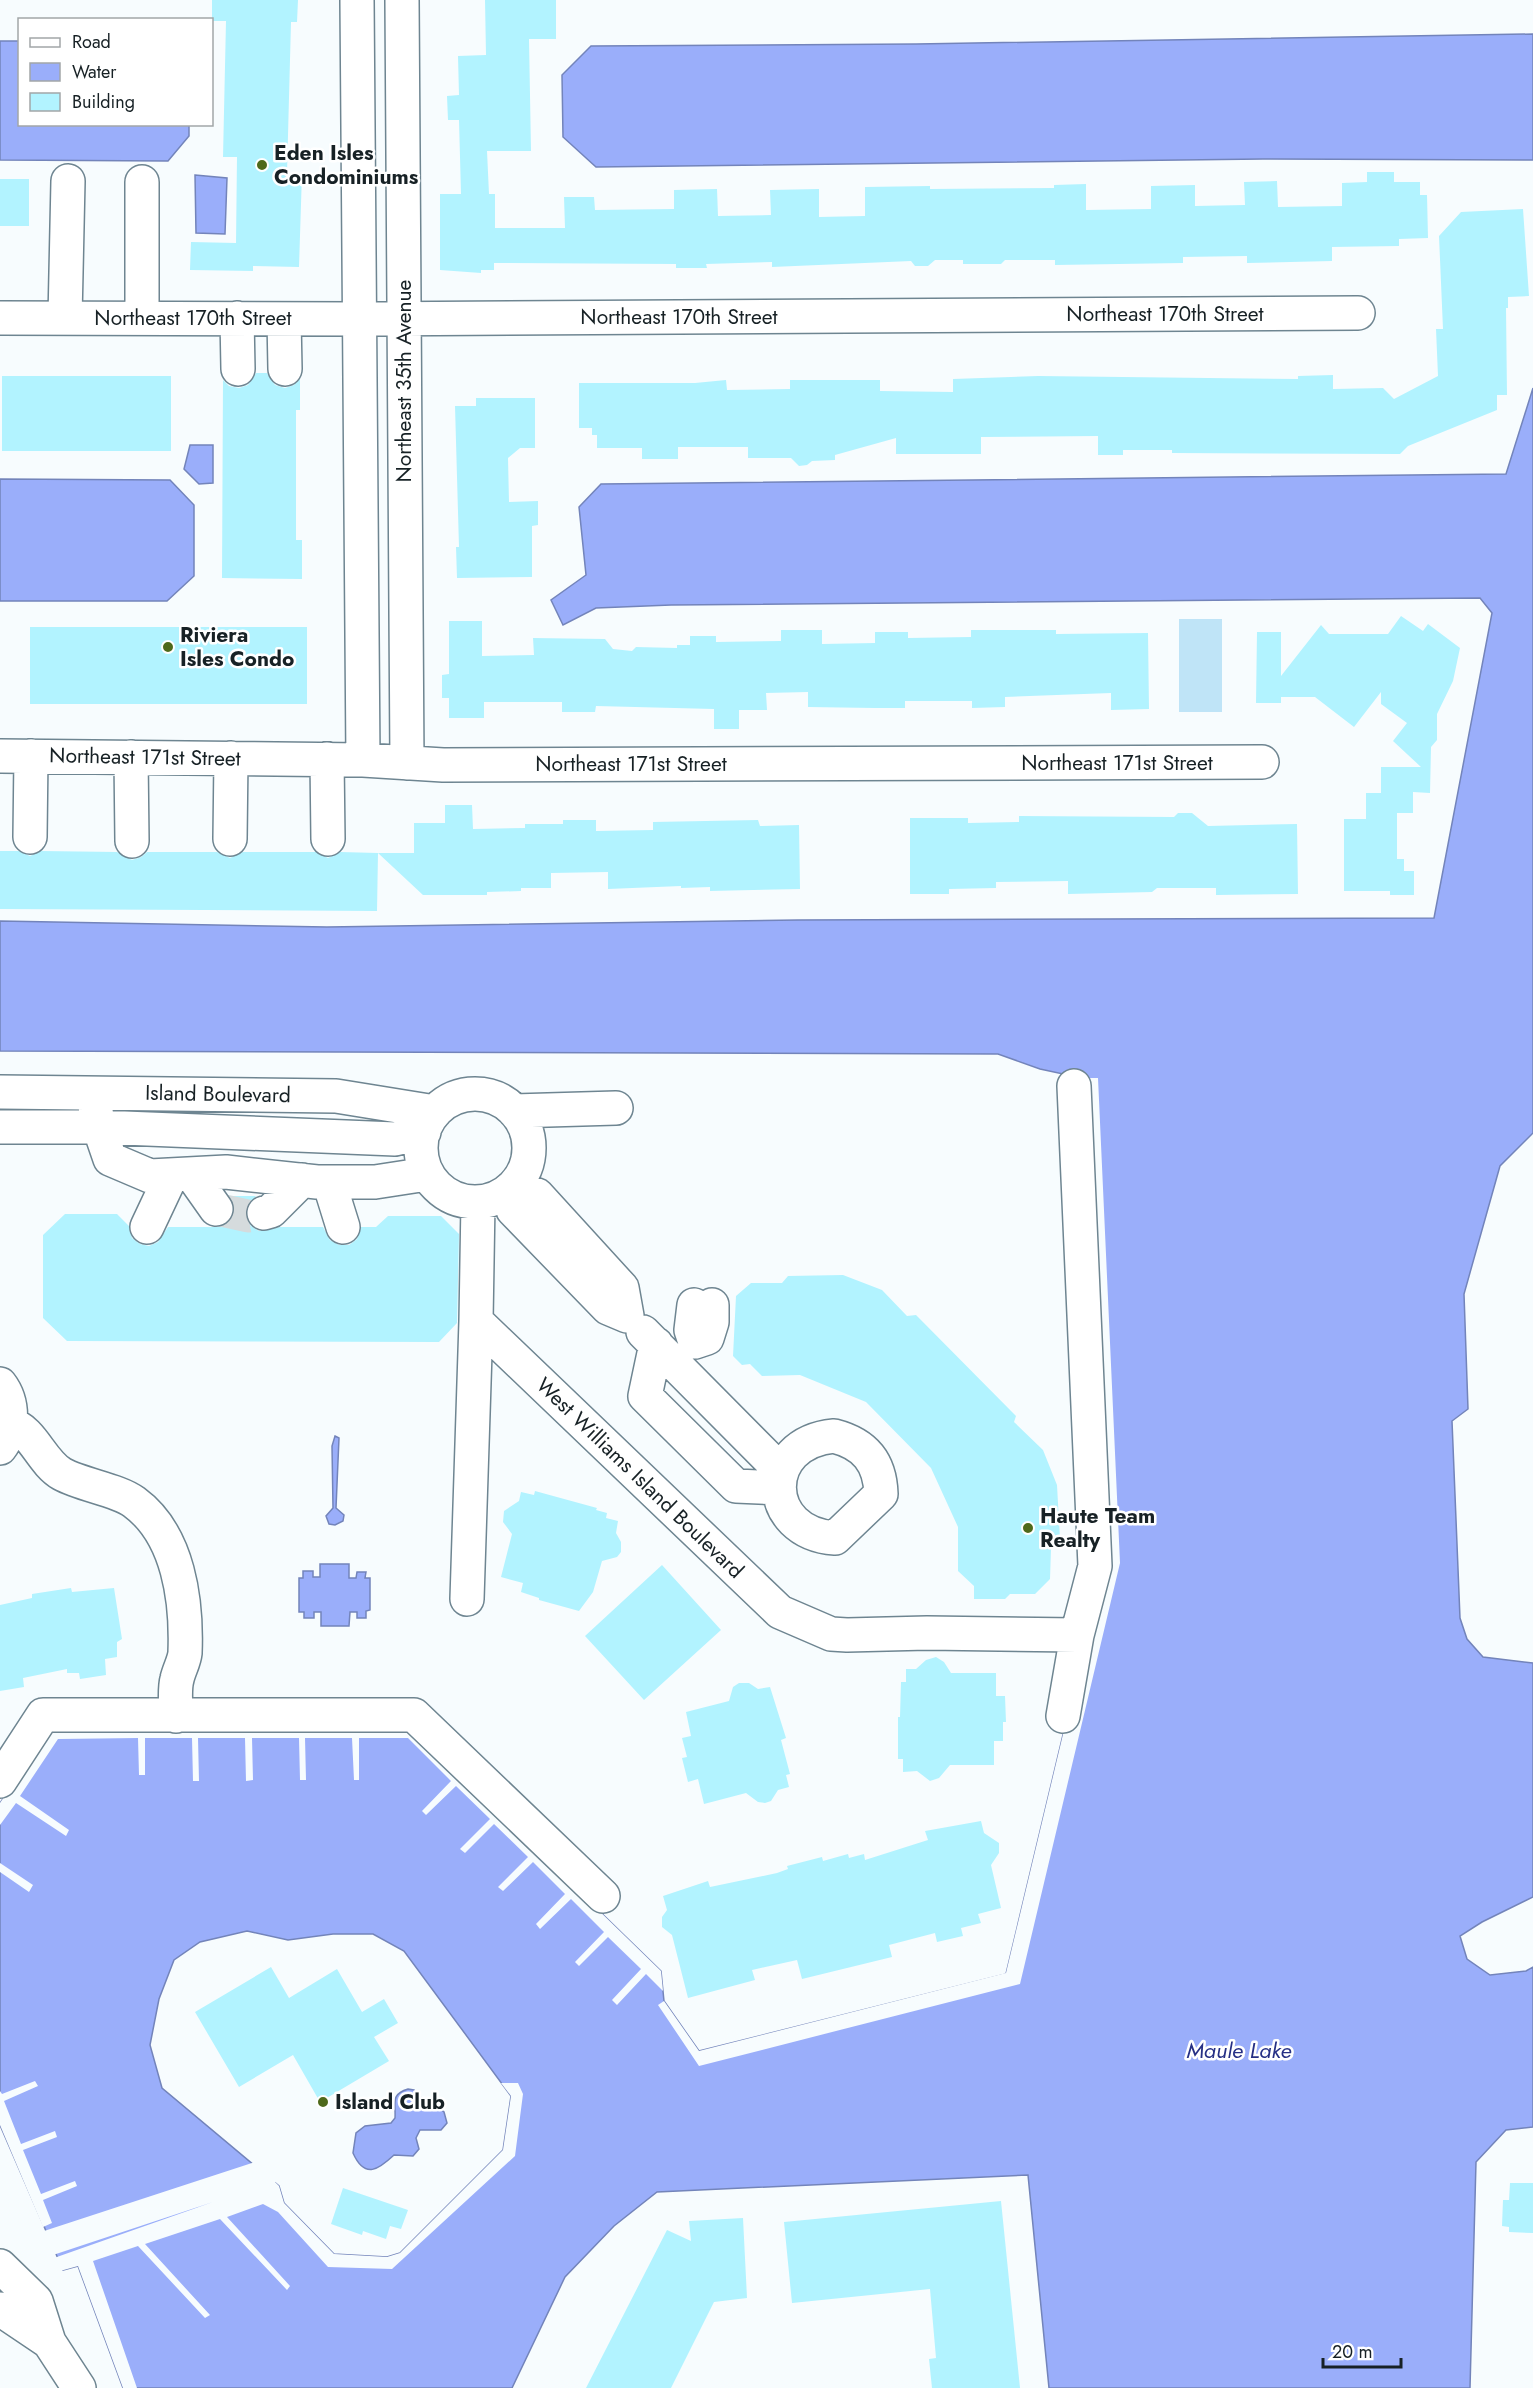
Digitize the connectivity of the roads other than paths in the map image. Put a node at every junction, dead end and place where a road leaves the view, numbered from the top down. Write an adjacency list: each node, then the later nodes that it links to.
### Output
1 (357, 0): 11 (street, Northeast 35th Avenue)
2 (402, 0): 12 (street, Northeast 35th Avenue)
3 (68, 181): 7 (street)
4 (142, 182): 8 (street)
5 (1358, 313): 12 (street, Northeast 170th Street)
6 (0, 318): 7 (street, Northeast 170th Street)
7 (65, 318): 8 (street, Northeast 170th Street)
8 (142, 318): 9 (street, Northeast 170th Street)
9 (237, 318): 10 (street, Northeast 170th Street); 13 (street)
10 (284, 319): 11 (street, Northeast 170th Street); 14 (street)
11 (361, 319): 12 (street, Northeast 170th Street); 19 (street, Northeast 35th Avenue)
12 (404, 319): 21 (street, Northeast 35th Avenue)
13 (237, 369)
14 (285, 369)
15 (15, 756): 16 (street, Northeast 171st Street); 22 (street)
16 (132, 757): 17 (street, Northeast 171st Street); 25 (street)
17 (231, 758): 18 (street, Northeast 171st Street); 23 (street)
18 (327, 759): 19 (street, Northeast 171st Street); 24 (street)
19 (363, 760): 21 (street, Northeast 171st Street)
20 (1262, 762): 21 (street, Northeast 171st Street)
21 (407, 763)
22 (30, 837)
23 (230, 839)
24 (328, 839)
25 (132, 841)
26 (1074, 1086): 49 (street)
27 (0, 1092): 28 (street, Island Boulevard)
28 (93, 1092): 31 (street, Island Boulevard); 33 (street)
29 (616, 1108): 30 (street)
30 (514, 1111): 31 (street, Island Boulevard); 37 (street)
31 (429, 1122): 33 (street, Island Boulevard); 34 (street)
32 (0, 1126): 33 (street, Island Boulevard)
33 (99, 1127): 35 (street)
34 (427, 1174): 36 (street); 38 (street)
35 (182, 1176): 36 (street); 39 (street); 41 (street)
36 (316, 1181): 40 (street); 42 (street)
37 (511, 1188): 38 (street); 45 (street)
38 (478, 1202): 44 (street)
39 (216, 1209)
40 (264, 1213)
41 (147, 1227)
42 (343, 1227)
43 (703, 1305): 45 (street)
44 (476, 1321): 48 (street); 49 (street, West Williams Island Boulevard)
45 (675, 1350): 45 (street)
46 (0, 1384): 47 (street)
47 (5, 1436): 50 (street)
48 (467, 1599)
49 (1077, 1635): 51 (street)
50 (176, 1716): 52 (street); 53 (street)
51 (1063, 1716)
52 (0, 1780)
53 (603, 1896)
54 (0, 2266): 56 (street)
55 (0, 2309): 56 (street)
56 (49, 2342): 57 (street)
57 (79, 2388)

